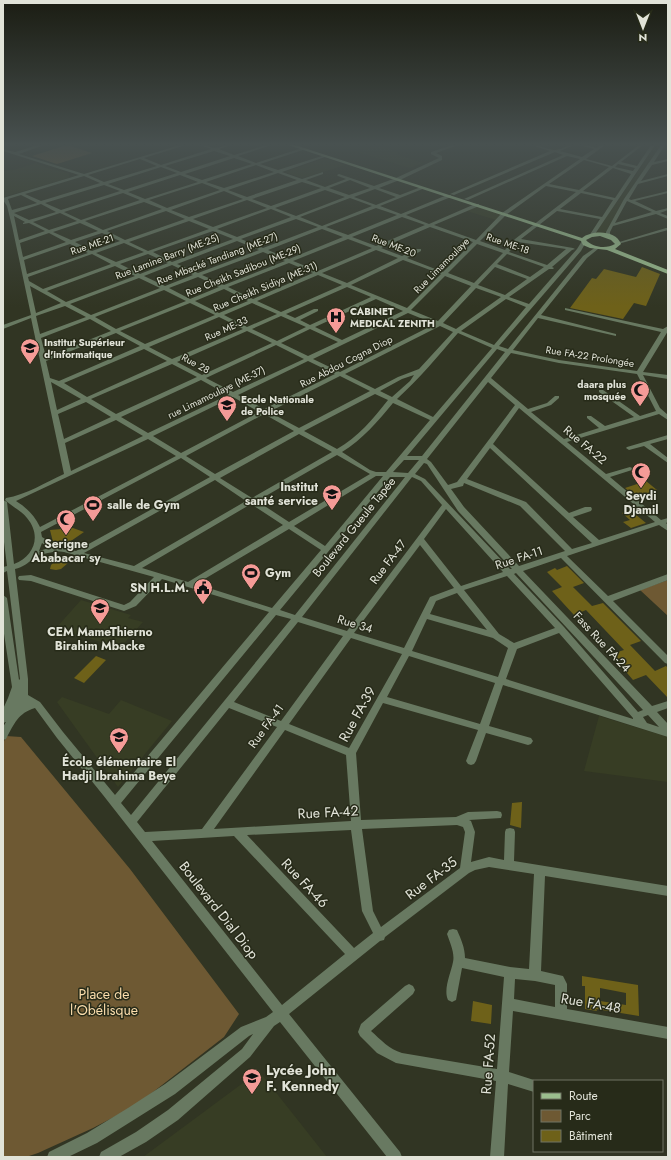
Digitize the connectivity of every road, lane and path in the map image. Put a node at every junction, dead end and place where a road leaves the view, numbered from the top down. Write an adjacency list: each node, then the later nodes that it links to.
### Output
1 (4, 199): 29 (street)
2 (33, 199): 20 (street)
3 (53, 199): 20 (street)
4 (98, 199): 27 (street)
5 (197, 199): 24 (street)
6 (247, 199): 23 (street, Rue ME-20); 35 (street, Rue ME-21)
7 (294, 199): 23 (street)
8 (344, 199): 32 (street, Rue Lamine Barry (ME-25))
9 (356, 199): 21 (street, Rue ME-18)
10 (393, 199): 21 (street, Rue Mbacké Tandiang (ME-27))
11 (441, 199): 31 (street, Rue Cheikh Sadibou (ME-29))
12 (461, 199): 22 (main road)
13 (466, 199): 30 (main road)
14 (527, 199): 30 (street, Rue Limamoulaye)
15 (569, 199): 26 (street, Rue Abdou Cogna Diop)
16 (616, 199): 33 (street, Boulevard Gueule Tapée)
17 (633, 199): 19 (street)
18 (145, 200): 24 (street); 36 (street)
19 (629, 200): 28 (street); 40 (street)
20 (41, 203): 27 (street); 29 (street)
21 (376, 206): 31 (street, Rue ME-18); 42 (street, Rue Mbacké Tandiang (ME-27))
22 (477, 206): 30 (main road); 39 (street, Rue Cheikh Sidiya (ME-31))
23 (270, 208): 32 (street, Rue ME-20); 43 (street)
24 (167, 209): 35 (street); 45 (street)
25 (668, 209): 28 (street)
26 (558, 210): 33 (street); 38 (street, Rue Abdou Cogna Diop)
27 (60, 211): 36 (street); 37 (street)
28 (656, 212): 34 (street); 40 (street)
29 (11, 213): 37 (street); 41 (street)
30 (506, 213): 38 (main road); 55 (street, Rue Limamoulaye)
31 (402, 216): 39 (street, Rue ME-18); 47 (street, Rue Cheikh Sadibou (ME-29))
32 (296, 217): 42 (street, Rue ME-20); 49 (street, Rue Lamine Barry (ME-25))
33 (601, 218): 48 (street, Boulevard Gueule Tapée)
34 (668, 218)
35 (189, 219): 43 (street); 54 (street, Rue ME-21)
36 (82, 221): 45 (street); 46 (street)
37 (28, 222): 41 (street); 46 (street)
38 (538, 223): 48 (main road); 50 (street, Rue Abdou Cogna Diop)
39 (430, 225): 55 (street, Rue ME-18); 56 (street, Rue Cheikh Sidiya (ME-31))
40 (613, 225): 51 (street)
41 (14, 226): 52 (street)
42 (322, 227): 47 (street, Rue ME-20); 60 (street, Rue Mbacké Tandiang (ME-27))
43 (213, 229): 49 (street); 63 (street)
44 (668, 229): 51 (street)
45 (103, 231): 53 (street); 54 (street)
46 (49, 232): 52 (street); 53 (street)
47 (348, 237): 56 (street, Rue ME-20); 68 (street, Rue Cheikh Sadibou (ME-29))
48 (586, 238): 51 (main road); 57 (main road); 62 (street, Boulevard Gueule Tapée)
49 (238, 239): 60 (street); 69 (street, Rue Lamine Barry (ME-25))
50 (517, 240): 59 (street); 64 (street, Rue Abdou Cogna Diop)
51 (614, 241): 58 (main road); 74 (main road)
52 (18, 242): 67 (street)
53 (70, 242): 65 (street); 67 (street)
54 (125, 242): 63 (street); 65 (street, Rue ME-21)
55 (477, 242): 64 (street, Rue ME-18); 76 (street, Rue Limamoulaye)
56 (376, 248): 66 (street, Rue ME-20); 75 (street, Rue Cheikh Sidiya (ME-31))
57 (596, 248): 58 (main road); 98 (street, Boulevard Gueule Tapée)
58 (608, 248): 74 (main road)
59 (570, 249): 62 (street); 72 (street)
60 (263, 250): 68 (street); 77 (street, Rue Mbacké Tandiang (ME-27))
61 (419, 250): 66 (street, Rue ME-33)
62 (579, 250): 73 (street, Boulevard Gueule Tapée)
63 (148, 252): 69 (street); 70 (street)
64 (506, 252): 71 (street, Rue Abdou Cogna Diop); 72 (street, Rue ME-18)
65 (92, 253): 70 (street); 79 (street, Rue ME-21)
66 (403, 258): 76 (street, Rue ME-20); 81 (street, Rue ME-33)
67 (21, 259): 79 (street)
68 (290, 261): 75 (street); 83 (street, Rue Cheikh Sadibou (ME-29))
69 (173, 263): 77 (street); 78 (street, Rue Lamine Barry (ME-25))
70 (115, 264): 78 (street); 85 (street)
71 (494, 265): 80 (street); 82 (street, Rue Abdou Cogna Diop)
72 (548, 267): 73 (street, Rue ME-18); 80 (street)
73 (559, 271): 91 (street, Boulevard Gueule Tapée)
74 (668, 271)
75 (318, 273): 81 (street); 88 (street, Rue Cheikh Sidiya (ME-31))
76 (445, 274): 82 (street, Rue ME-20); 94 (street, Rue Limamoulaye)
77 (198, 275): 83 (street); 84 (street, Rue Mbacké Tandiang (ME-27))
78 (139, 276): 84 (street); 90 (street, Rue Lamine Barry (ME-25))
79 (26, 279): 85 (street, Rue 28); 96 (street)
80 (531, 279): 87 (street)
81 (346, 285): 86 (street); 95 (street, Rue ME-33)
82 (475, 286): 87 (street, Rue ME-20); 101 (street, Rue Abdou Cogna Diop)
83 (224, 287): 88 (street); 89 (street, Rue Cheikh Sadibou (ME-29))
84 (164, 288): 89 (street); 99 (street, Rue Mbacké Tandiang (ME-27))
85 (42, 291): 90 (street, Rue 28)
86 (376, 297): 94 (street); 103 (street)
87 (505, 297): 91 (street, Rue ME-20); 107 (street)
88 (252, 300): 95 (street); 97 (street, Rue Cheikh Sidiya (ME-31))
89 (190, 301): 97 (street); 106 (street, Rue Cheikh Sadibou (ME-29))
90 (66, 304): 96 (street, Rue Lamine Barry (ME-25)); 99 (street, Rue 28)
91 (529, 306): 113 (street, Boulevard Gueule Tapée)
92 (567, 309): 105 (street)
93 (316, 310): 100 (street)
94 (407, 310): 101 (street); 110 (street, rue Limamoulaye (ME-37))
95 (281, 314): 100 (street); 104 (street, Rue ME-33)
96 (34, 315): 102 (street, Rue Lamine Barry (ME-25)); 109 (street)
97 (218, 315): 104 (street); 112 (street, Rue Cheikh Sidiya (ME-31))
98 (537, 316): 108 (street); 114 (street, Boulevard Gueule Tapée)
99 (90, 317): 106 (street, Rue 28); 109 (street, Rue Mbacké Tandiang (ME-27))
100 (296, 320): 103 (street)
101 (439, 324): 107 (street); 120 (street, Rue Abdou Cogna Diop)
102 (6, 326)
103 (310, 327): 110 (street); 111 (street)
104 (246, 329): 111 (street); 117 (street, Rue ME-33)
105 (666, 330): 119 (street)
106 (116, 331): 112 (street, Rue 28); 116 (street, Rue Cheikh Sadibou (ME-29))
107 (457, 331): 113 (street); 118 (street)
108 (614, 335)
109 (39, 337): 116 (street)
110 (342, 342): 115 (street, rue Limamoulaye (ME-37))
111 (276, 343): 115 (street); 122 (street)
112 (144, 346): 117 (street, Rue 28); 127 (street, Rue Cheikh Sidiya (ME-31))
113 (495, 347): 114 (street); 143 (street, Boulevard Gueule Tapée)
114 (509, 352): 119 (street, Rue FA-22 Prolongée); 125 (street, Boulevard Gueule Tapée)
115 (308, 359): 120 (street); 130 (street, rue Limamoulaye (ME-37))
116 (44, 360): 124 (street)
117 (172, 361): 122 (street, Rue 28); 132 (street, Rue ME-33)
118 (421, 370): 123 (street); 126 (street)
119 (639, 373): 121 (street, Rue FA-22 Prolongée); 137 (street)
120 (340, 375): 129 (street); 136 (street, Rue Abdou Cogna Diop)
121 (668, 377)
122 (202, 378): 130 (street, Rue 28); 139 (street)
123 (400, 378): 126 (street); 129 (street)
124 (48, 379): 127 (street); 138 (street)
125 (488, 379): 134 (street, Rue FA-22); 156 (street, Boulevard Gueule Tapée)
126 (412, 382): 133 (street)
127 (59, 383): 132 (street)
128 (601, 391): 141 (street)
129 (376, 392): 133 (street); 145 (street)
130 (233, 394): 136 (street, Rue 28); 146 (street, rue Limamoulaye (ME-37))
131 (557, 397): 135 (street)
132 (87, 399): 138 (street, Rue ME-33); 139 (street)
133 (392, 400): 143 (street); 153 (street)
134 (519, 404): 135 (street, Rue FA-22); 150 (street)
135 (527, 411): 148 (street, Rue FA-22)
136 (264, 412): 145 (street, Rue 28); 154 (street, Rue Abdou Cogna Diop)
137 (660, 412): 141 (street); 142 (street)
138 (55, 413): 149 (street)
139 (116, 417): 146 (street); 149 (street)
140 (589, 417): 144 (street)
141 (639, 418): 144 (street)
142 (668, 418)
143 (434, 420): 155 (street, Boulevard Gueule Tapée)
144 (604, 429): 148 (street)
145 (299, 431): 153 (street, Rue 28); 164 (street)
146 (147, 436): 154 (street); 159 (street, rue Limamoulaye (ME-37))
147 (668, 437): 151 (street)
148 (563, 441): 163 (street, Rue FA-22)
149 (62, 442): 159 (street)
150 (489, 444): 165 (street); 172 (street)
151 (646, 444): 152 (street); 157 (street)
152 (629, 448)
153 (337, 452): 160 (street, Rue 28); 168 (street)
154 (180, 456): 164 (street); 176 (street, Rue Abdou Cogna Diop)
155 (402, 458): 156 (street); 161 (street, Boulevard Gueule Tapée)
156 (424, 458): 162 (street, Boulevard Gueule Tapée); 166 (street)
157 (668, 461)
158 (630, 469): 163 (street)
159 (68, 474): 169 (street, rue Limamoulaye (ME-37))
160 (376, 474): 161 (street); 174 (street)
161 (389, 474): 162 (street); 181 (street, Boulevard Gueule Tapée)
162 (410, 475): 170 (street); 197 (street, Boulevard Gueule Tapée)
163 (605, 476): 173 (street, Rue FA-22)
164 (214, 477): 168 (street); 182 (street)
165 (463, 480): 166 (street); 183 (street)
166 (446, 488): 187 (street)
167 (3, 498): 169 (street)
168 (251, 500): 174 (street); 186 (street)
169 (7, 501): 176 (street); 185 (street)
170 (446, 504): 178 (street, Rue FA-47); 187 (street)
171 (588, 510): 172 (street)
172 (567, 516): 179 (street)
173 (664, 521): 175 (street, Rue FA-22); 179 (street, Rue FA-11)
174 (289, 525): 181 (street); 191 (street)
175 (668, 528)
176 (38, 530): 177 (street)
177 (40, 539): 180 (street); 184 (street)
178 (420, 540): 192 (street); 199 (street, Rue FA-47)
179 (598, 544): 183 (street, Rue FA-11)
180 (56, 549): 182 (street, Rue 34); 184 (street, Rue 34)
181 (326, 550): 195 (street, Boulevard Gueule Tapée)
182 (78, 552): 186 (street, Rue 34)
183 (567, 554): 187 (street, Rue FA-11); 194 (street)
184 (34, 555): 185 (street)
185 (7, 569): 206 (street)
186 (135, 569): 188 (street, Rue 34)
187 (514, 572): 192 (street, Rue FA-11); 198 (street); 211 (street, Fass Rue FA-24)
188 (160, 576): 190 (street); 191 (street, Rue 34)
189 (668, 577): 194 (street)
190 (22, 578)
191 (188, 585): 195 (street, Rue 34)
192 (460, 589): 196 (street, Rue FA-11); 200 (street)
193 (3, 598): 205 (street)
194 (607, 600): 203 (street)
195 (274, 612): 197 (street, Rue 34); 222 (street, Boulevard Gueule Tapée)
196 (426, 616): 200 (street); 202 (street, Rue FA-11)
197 (296, 619): 199 (street, Rue 34); 208 (street, Boulevard Gueule Tapée)
198 (561, 629): 201 (street); 212 (street)
199 (349, 634): 202 (street, Rue 34); 215 (street, Rue FA-41)
200 (496, 636): 201 (street)
201 (513, 647): 204 (street)
202 (407, 652): 204 (street, Rue 34); 207 (street, Rue FA-39)
203 (668, 661)
204 (501, 681): 214 (street, Rue 34); 216 (street)
205 (16, 687): 206 (street, Boulevard Dial Diop); 213 (street)
206 (23, 697): 209 (street, Boulevard Dial Diop); 213 (street)
207 (381, 699): 216 (street); 220 (street, Rue FA-39)
208 (228, 703): 215 (street); 225 (street, Boulevard Gueule Tapée)
209 (37, 704): 213 (street); 222 (street, Boulevard Dial Diop)
210 (668, 704): 211 (street)
211 (651, 710): 212 (street); 217 (street, Fass Rue FA-24)
212 (636, 716): 214 (street)
213 (6, 719): 218 (street)
214 (643, 724): 217 (street, Rue 34)
215 (282, 726): 220 (street); 229 (street, Rue FA-41)
216 (483, 728): 219 (street); 221 (street)
217 (668, 731)
218 (3, 736)
219 (528, 741)
220 (351, 753): 226 (street, Rue FA-39)
221 (471, 761)
222 (116, 803): 225 (street, Boulevard Dial Diop)
223 (497, 815): 224 (street, Rue FA-42)
224 (457, 821): 226 (street, Rue FA-42); 232 (street)
225 (131, 822): 230 (street, Boulevard Dial Diop)
226 (356, 825): 227 (street, Rue FA-42); 236 (street, Rue FA-39)
227 (236, 831): 229 (street, Rue FA-42); 237 (street, Rue FA-46)
228 (510, 832): 231 (street)
229 (205, 833): 230 (street, Rue FA-42)
230 (142, 837): 244 (street, Boulevard Dial Diop)
231 (509, 865): 232 (street, Rue FA-35); 233 (street, Rue FA-35)
232 (465, 870): 236 (street, Rue FA-35)
233 (540, 871): 234 (street, Rue FA-35); 240 (street)
234 (668, 892)
235 (453, 934): 238 (street)
236 (380, 936): 237 (street, Rue FA-35)
237 (353, 956): 244 (street, Rue FA-35)
238 (459, 962): 239 (street); 242 (street)
239 (510, 973): 240 (street); 243 (street, Rue FA-52)
240 (535, 975): 245 (street)
241 (409, 990): 248 (street)
242 (452, 996)
243 (508, 1004): 245 (street, Rue FA-48); 248 (street, Rue FA-52)
244 (281, 1013): 246 (street, Rue FA-35); 252 (street, Boulevard Dial Diop)
245 (561, 1013): 247 (street, Rue FA-48)
246 (270, 1022): 250 (street); 251 (street)
247 (668, 1033)
248 (502, 1076): 249 (street); 253 (street, Rue FA-52)
249 (533, 1086)
250 (54, 1157)
251 (106, 1157)
252 (395, 1157)
253 (497, 1157)

